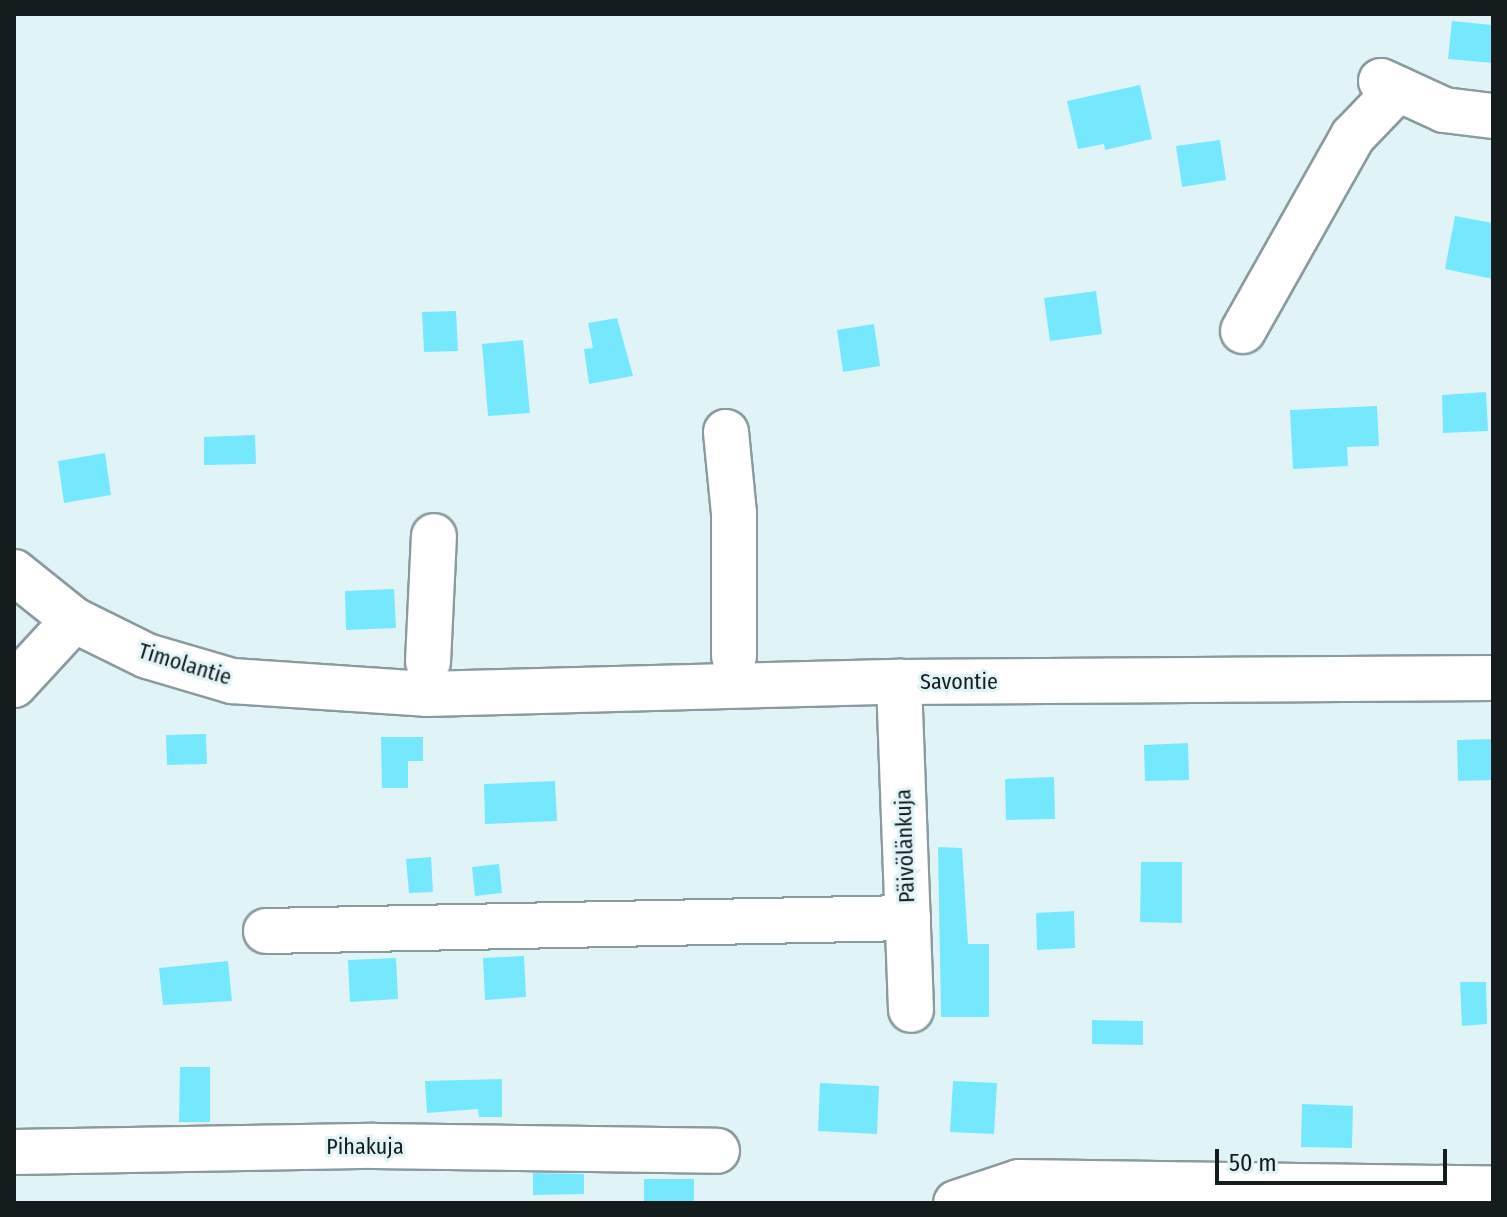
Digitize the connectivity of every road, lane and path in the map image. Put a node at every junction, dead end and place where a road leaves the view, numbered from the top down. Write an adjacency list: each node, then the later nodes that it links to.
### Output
1 (1493, 116): 2 (street)
2 (1243, 331)
3 (726, 432): 7 (street)
4 (434, 536): 8 (street)
5 (14, 572): 6 (street, Timolantie)
6 (74, 620): 8 (street, Timolantie); 11 (street)
7 (734, 656)
8 (427, 678): 10 (street, Savontie)
9 (1493, 678): 10 (street, Savontie)
10 (899, 682): 12 (street, Päivölänkuja)
11 (14, 685)
12 (908, 918): 13 (street); 14 (street, Päivölänkuja)
13 (266, 931)
14 (911, 1010)
15 (717, 1151): 16 (street, Pihakuja)
16 (14, 1152)
17 (1493, 1189): 18 (street)
18 (956, 1203)

